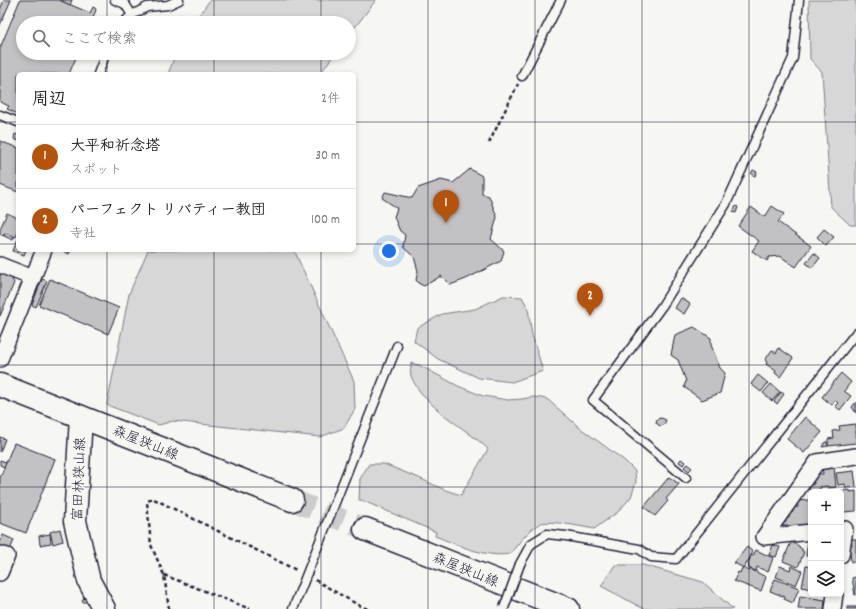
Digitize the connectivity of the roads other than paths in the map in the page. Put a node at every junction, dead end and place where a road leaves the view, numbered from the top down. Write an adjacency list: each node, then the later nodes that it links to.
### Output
1 (115, 0): 6 (lane)
2 (179, 0): 5 (lane)
3 (561, 0): 9 (lane)
4 (799, 0): 21 (lane)
5 (147, 3): 6 (lane)
6 (132, 15)
7 (103, 60): 8 (lane)
8 (99, 72)
9 (522, 76)
10 (0, 115): 11 (lane)
11 (16, 121)
12 (43, 252): 14 (street)
13 (0, 265): 14 (street)
14 (33, 278): 17 (street)
15 (856, 333): 30 (lane, bridge)
16 (397, 346): 32 (lane)
17 (0, 359)
18 (0, 385): 19 (main road, 森屋狭山線)
19 (81, 417): 22 (main road, 森屋狭山線); 31 (main road, 富田林狭山線)
20 (856, 456): 25 (street)
21 (686, 478)
22 (292, 500)
23 (365, 529): 33 (main road, 森屋狭山線)
24 (847, 529): 26 (street)
25 (808, 532)
26 (844, 542)
27 (0, 554): 28 (street)
28 (0, 574)
29 (835, 597): 34 (street)
30 (504, 608)
31 (104, 609)
32 (294, 609)
33 (568, 609)
34 (833, 609)

